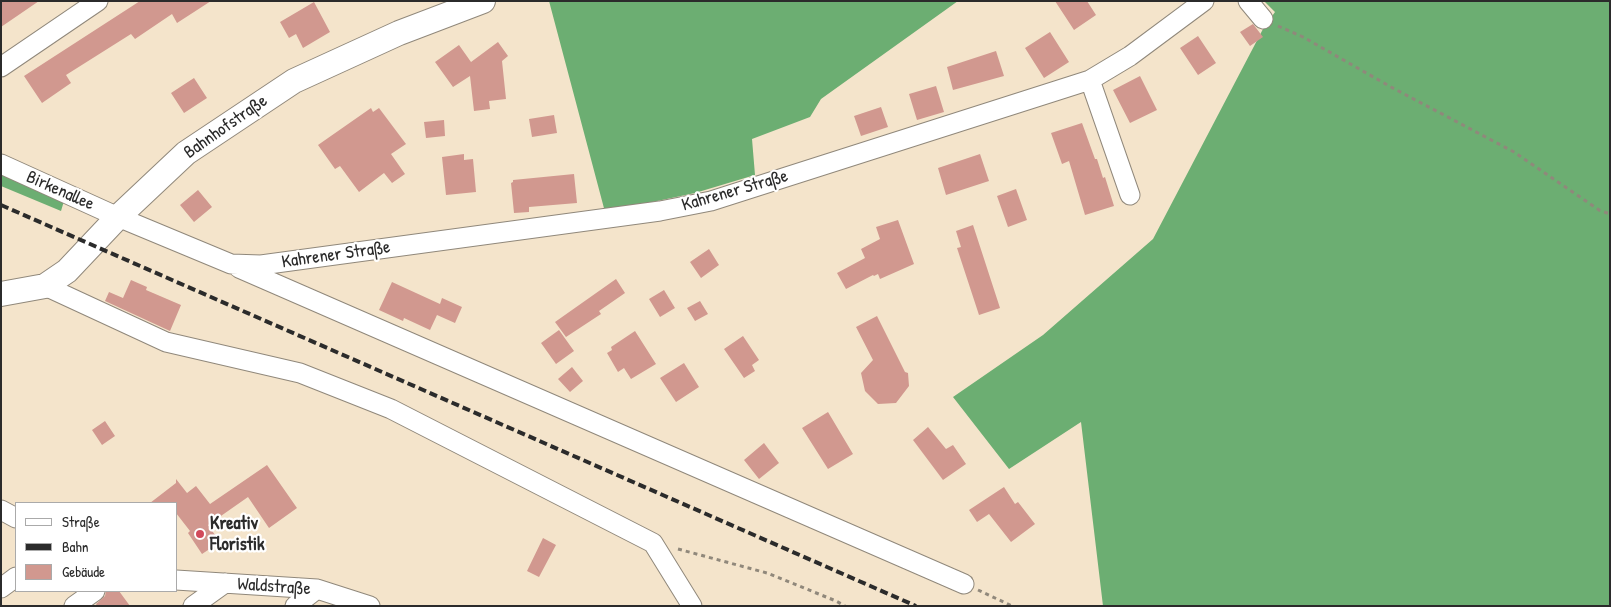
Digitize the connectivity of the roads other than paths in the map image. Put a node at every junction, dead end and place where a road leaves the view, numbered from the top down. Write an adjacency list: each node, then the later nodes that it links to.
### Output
1 (98, 1): 6 (street)
2 (483, 1): 10 (main road, Bahnhofstraße)
3 (1204, 1): 7 (street, Kahrener Straße)
4 (1248, 1): 5 (street)
5 (1263, 19)
6 (1, 67)
7 (1090, 80): 9 (street); 11 (street, Kahrener Straße)
8 (1, 164): 10 (street, Birkenallee)
9 (1130, 195)
10 (118, 217): 11 (street, Kahrener Straße); 12 (main road, Bahnhofstraße)
11 (231, 264): 19 (street, Kahrener Straße)
12 (45, 286): 13 (main road, Bahnhofstraße); 27 (street)
13 (1, 294)
14 (1, 510): 15 (street)
15 (15, 517)
16 (15, 578): 20 (street)
17 (178, 580): 18 (street, Waldstraße)
18 (225, 583): 21 (street, Waldstraße); 24 (street)
19 (964, 584)
20 (1, 588)
21 (317, 589): 25 (street); 26 (street, Waldstraße)
22 (94, 592): 23 (street)
23 (74, 606)
24 (193, 606)
25 (295, 606)
26 (370, 606)
27 (692, 606)

